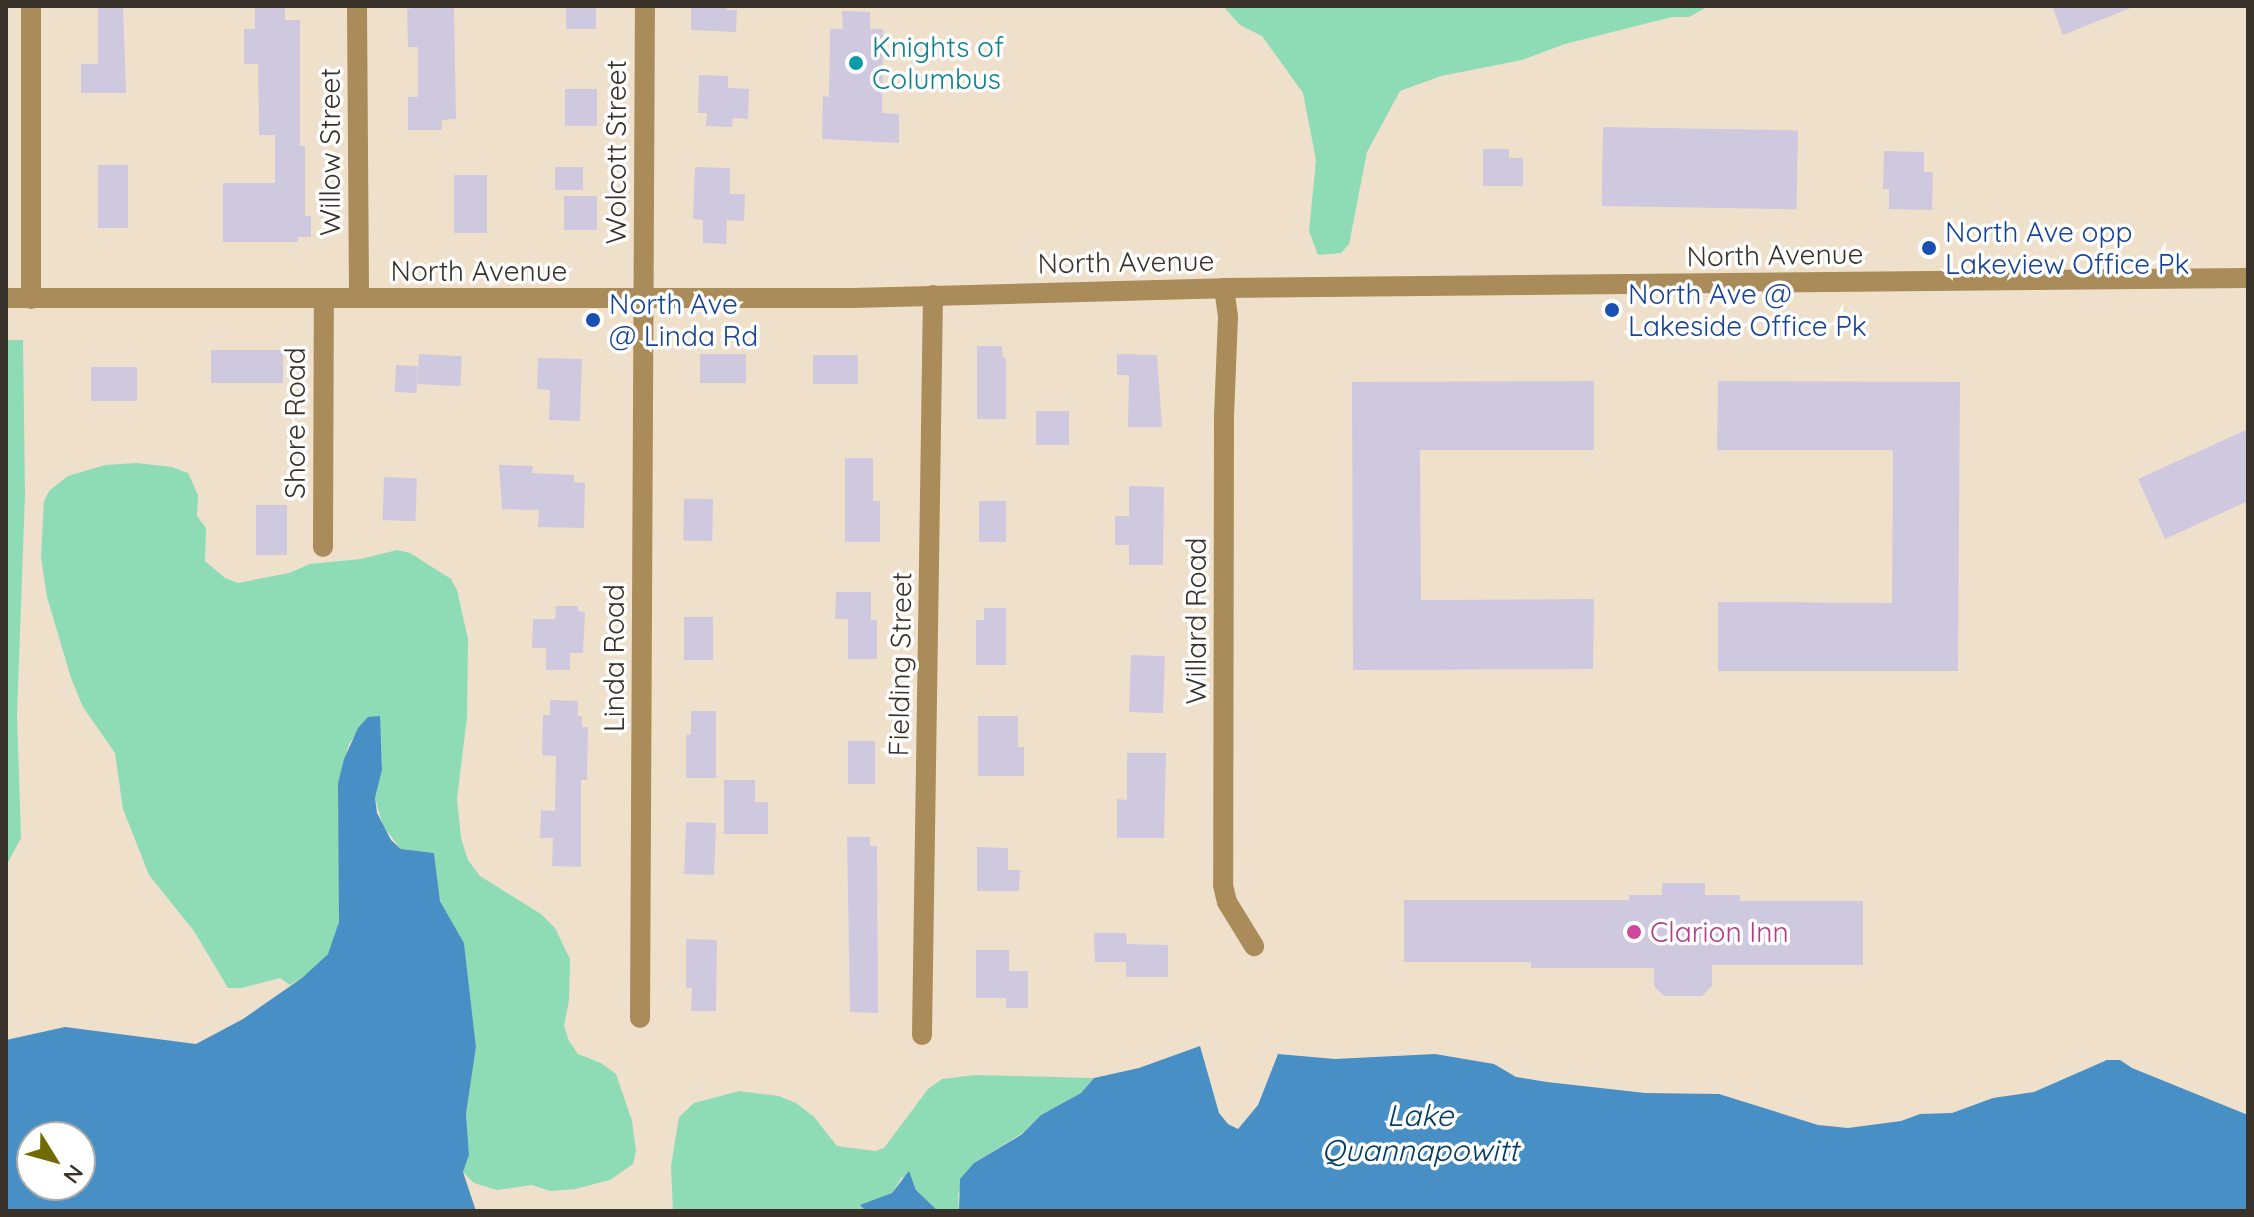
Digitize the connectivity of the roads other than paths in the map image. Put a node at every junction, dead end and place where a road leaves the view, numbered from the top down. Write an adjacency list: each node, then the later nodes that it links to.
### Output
1 (31, 6): 10 (street)
2 (357, 6): 9 (street, Willow Street)
3 (645, 6): 11 (street, Wolcott Street)
4 (2248, 278): 5 (street, North Avenue)
5 (1224, 288): 6 (street, North Avenue); 13 (street, Willard Road)
6 (933, 295): 11 (street, North Avenue); 15 (street, Fielding Street)
7 (6, 298): 10 (street, North Avenue)
8 (324, 298): 9 (street, North Avenue); 10 (street, North Avenue); 12 (street, Shore Road)
9 (359, 298): 11 (street, North Avenue)
10 (31, 299)
11 (643, 299): 14 (street, Linda Road)
12 (323, 547)
13 (1254, 946)
14 (640, 1018)
15 (922, 1035)

